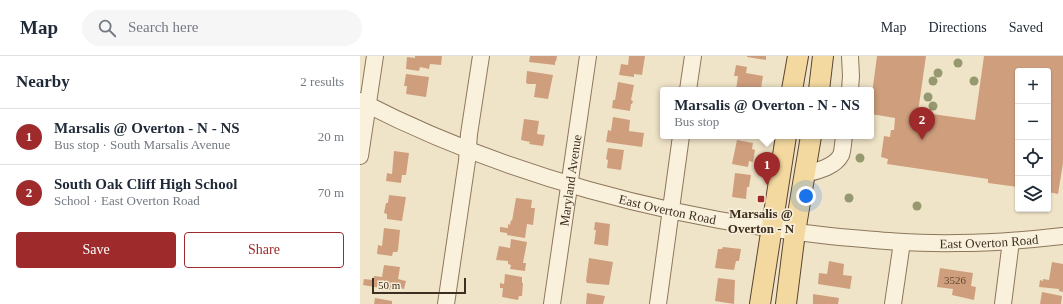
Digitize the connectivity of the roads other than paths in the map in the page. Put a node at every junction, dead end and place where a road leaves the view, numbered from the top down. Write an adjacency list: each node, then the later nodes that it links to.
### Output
1 (375, 56): 12 (street)
2 (481, 56): 17 (street)
3 (588, 56): 20 (street, Maryland Avenue)
4 (693, 56): 8 (street)
5 (798, 56): 9 (main road)
6 (823, 56): 10 (main road)
7 (850, 56): 11 (street)
8 (688, 87)
9 (793, 87)
10 (819, 87)
11 (850, 87)
12 (364, 103): 17 (street, East Overton Road); 18 (street)
13 (681, 139): 21 (street)
14 (786, 139): 22 (main road)
15 (811, 139): 19 (main road)
16 (844, 139): 19 (street)
17 (468, 150): 20 (street, East Overton Road); 27 (street)
18 (360, 156)
19 (805, 174): 23 (main road)
20 (569, 184): 21 (street, East Overton Road); 28 (street, Maryland Avenue)
21 (671, 210): 22 (street, East Overton Road); 29 (street)
22 (772, 229): 23 (street, East Overton Road); 30 (main road)
23 (795, 232): 26 (street, East Overton Road); 31 (main road)
24 (1063, 234): 25 (street, East Overton Road)
25 (1012, 241): 26 (street, East Overton Road); 33 (street)
26 (902, 242): 32 (street)
27 (446, 304)
28 (552, 304)
29 (658, 304)
30 (760, 304)
31 (786, 304)
32 (893, 304)
33 (1003, 304)

